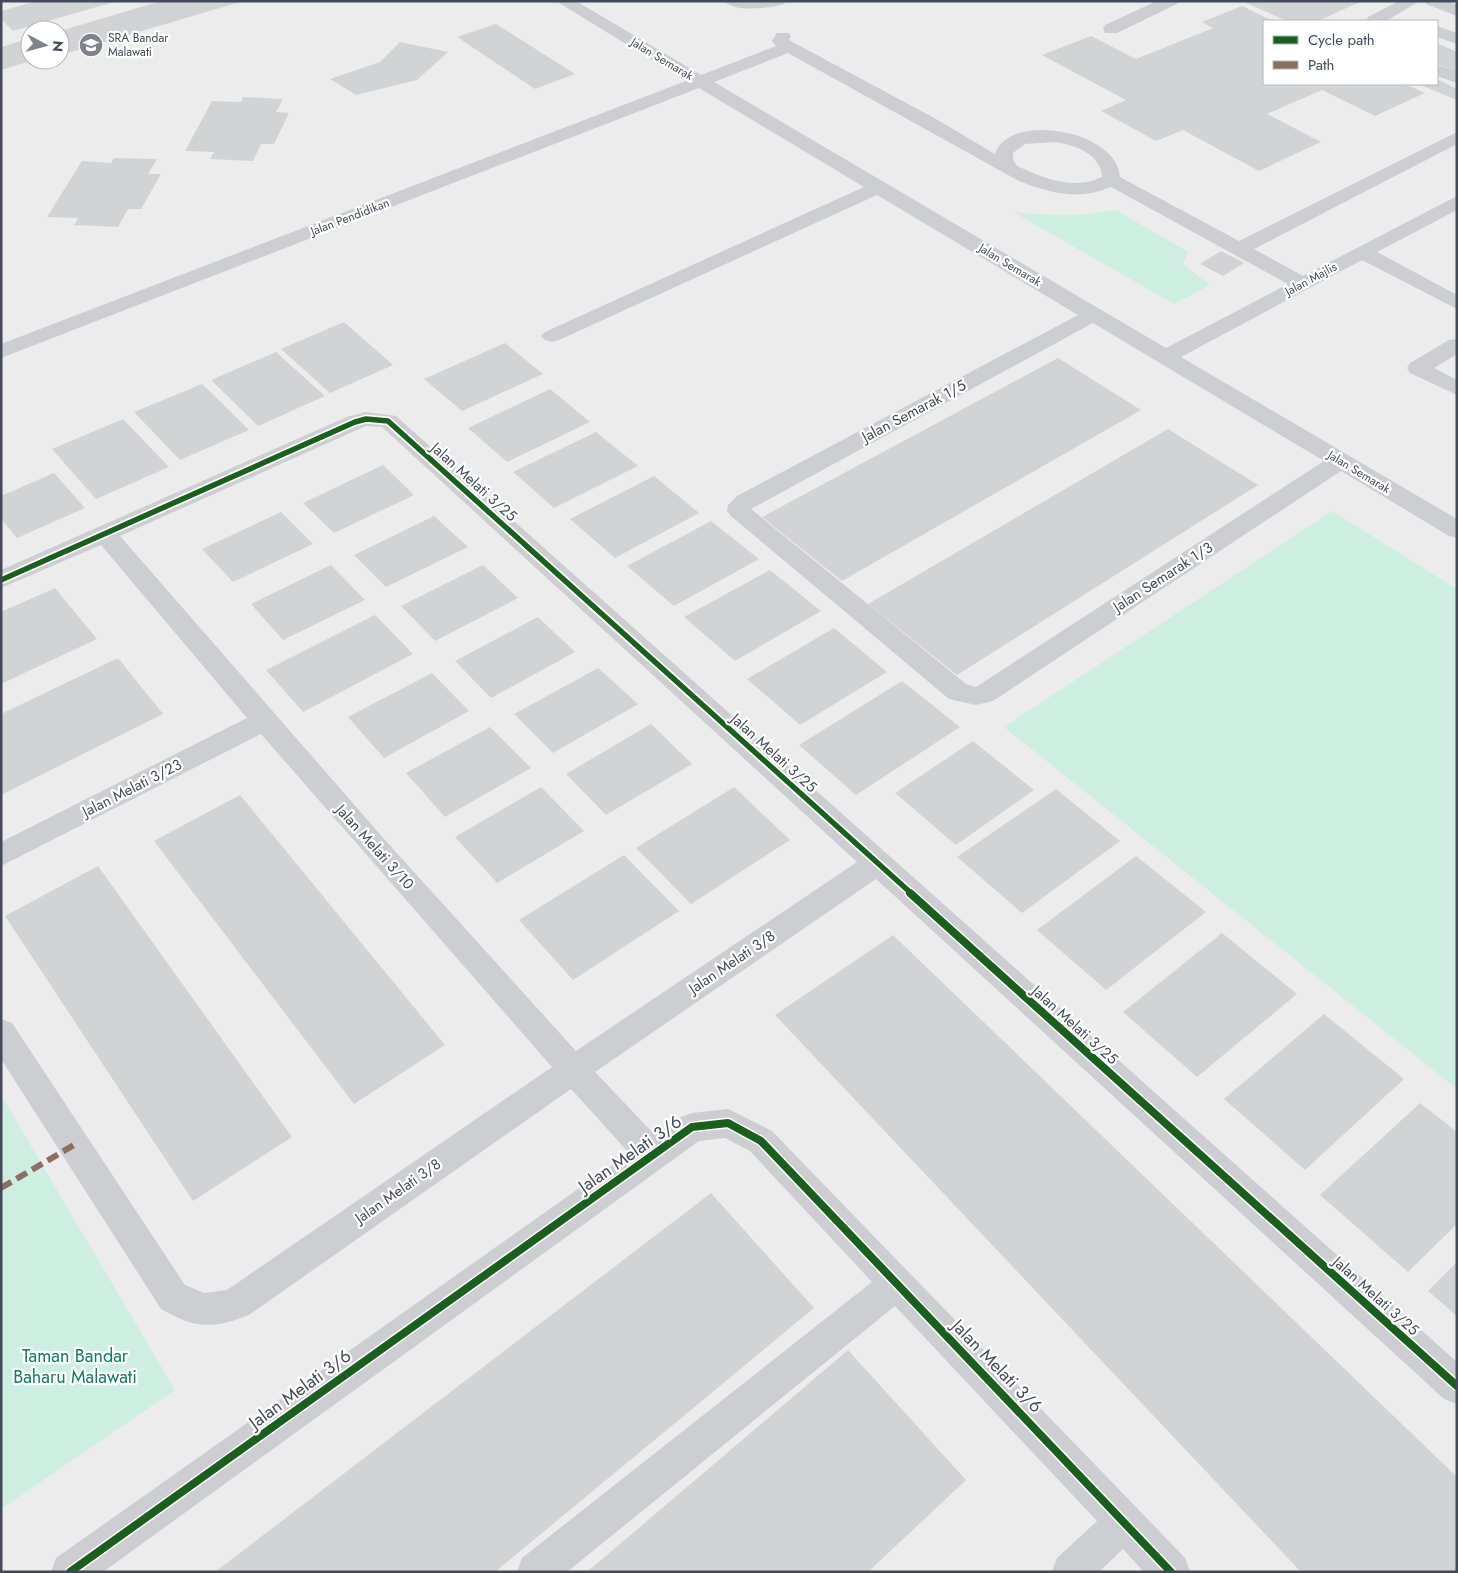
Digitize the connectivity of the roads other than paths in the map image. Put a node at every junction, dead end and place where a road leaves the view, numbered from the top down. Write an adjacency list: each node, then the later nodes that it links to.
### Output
1 (564, 1): 16 (street, Jalan Semarak)
2 (733, 1): 3 (street)
3 (778, 1)
4 (1171, 1): 11 (street)
5 (1412, 1): 8 (street)
6 (1432, 1): 7 (street)
7 (1457, 11)
8 (1391, 12): 9 (street); 10 (street)
9 (1376, 20)
10 (1411, 20)
11 (1111, 29)
12 (1438, 31): 13 (street)
13 (1457, 39)
14 (1438, 70): 15 (street)
15 (1457, 78)
16 (699, 81): 18 (street, Jalan Pendidikan); 20 (street, Jalan Semarak); 29 (street, Jalan Pendidikan)
17 (1457, 137): 22 (street)
18 (1009, 168): 19 (street); 19 (street)
19 (1111, 180): 22 (street)
20 (879, 188): 26 (street, Jalan Semarak); 27 (street)
21 (1457, 202): 23 (street, Jalan Majlis)
22 (1238, 249): 24 (street)
23 (1362, 252): 24 (street, Jalan Majlis); 25 (street)
24 (1303, 284): 30 (street, Jalan Majlis)
25 (1457, 303)
26 (1093, 314): 30 (street, Jalan Semarak); 36 (street, Jalan Semarak 1/5)
27 (552, 336)
28 (1457, 345): 31 (street)
29 (1, 352)
30 (1165, 357): 32 (street, Jalan Semarak)
31 (1457, 389)
32 (1341, 461): 33 (street, Jalan Semarak); 36 (street, Jalan Semarak 1/3)
33 (1457, 530)
34 (104, 534): 35 (street, Jalan Melati 3/25); 37 (street, Jalan Melati 3/10); 39 (street, Jalan Melati 3/25)
35 (1, 580)
36 (984, 694)
37 (264, 721): 38 (street, Jalan Melati 3/23); 41 (street, Jalan Melati 3/10)
38 (1, 855)
39 (877, 863): 41 (street, Jalan Melati 3/8); 44 (street, Jalan Melati 3/25)
40 (1, 1032): 41 (street, Jalan Melati 3/8)
41 (573, 1070): 42 (street, Jalan Melati 3/10)
42 (652, 1156): 43 (street, Jalan Melati 3/6); 46 (street, Jalan Melati 3/6)
43 (897, 1283): 45 (street, Jalan Melati 3/6); 47 (street)
44 (1457, 1386)
45 (1124, 1521): 48 (street); 49 (street, Jalan Melati 3/6)
46 (86, 1567)
47 (536, 1572)
48 (1071, 1572)
49 (1172, 1572)

